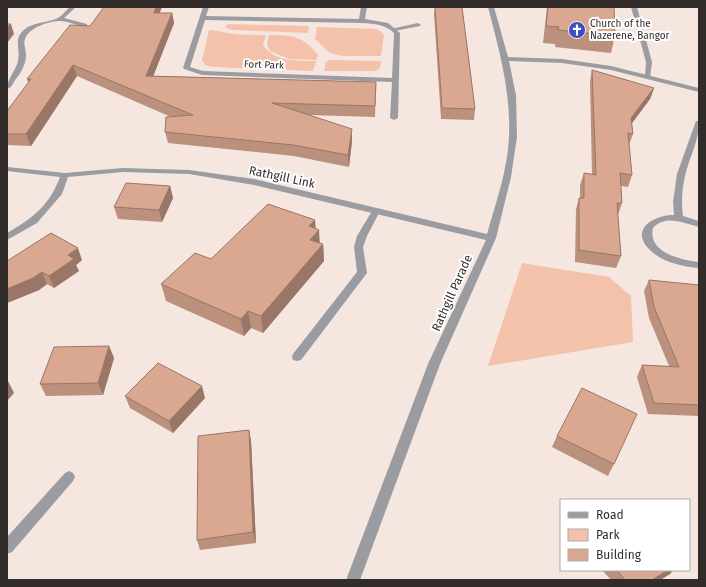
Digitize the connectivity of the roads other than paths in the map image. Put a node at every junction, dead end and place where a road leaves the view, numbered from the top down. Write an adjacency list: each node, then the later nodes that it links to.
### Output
1 (73, 7): 7 (street)
2 (206, 7): 6 (street, Fort Park)
3 (364, 7): 8 (street)
4 (491, 7): 12 (street, Rathgill Parade)
5 (634, 7): 13 (street)
6 (202, 18): 8 (street); 14 (street, Fort Park)
7 (60, 19): 9 (street); 15 (street)
8 (362, 21): 11 (street)
9 (85, 24)
10 (418, 25): 11 (street)
11 (394, 29): 14 (street)
12 (505, 59): 13 (street); 25 (street, Rathgill Parade)
13 (648, 77): 16 (street)
14 (395, 80): 17 (street)
15 (7, 87)
16 (699, 90)
17 (394, 118)
18 (699, 123): 22 (street)
19 (7, 168): 20 (street, Rathgill Link)
20 (65, 175): 21 (street, Rathgill Link); 24 (street)
21 (376, 210): 25 (street, Rathgill Link); 27 (street)
22 (680, 218): 23 (street); 26 (street)
23 (699, 224)
24 (7, 237)
25 (491, 238): 30 (street, Rathgill Parade)
26 (699, 265)
27 (297, 357)
28 (69, 478): 29 (street)
29 (7, 547)
30 (353, 580)

